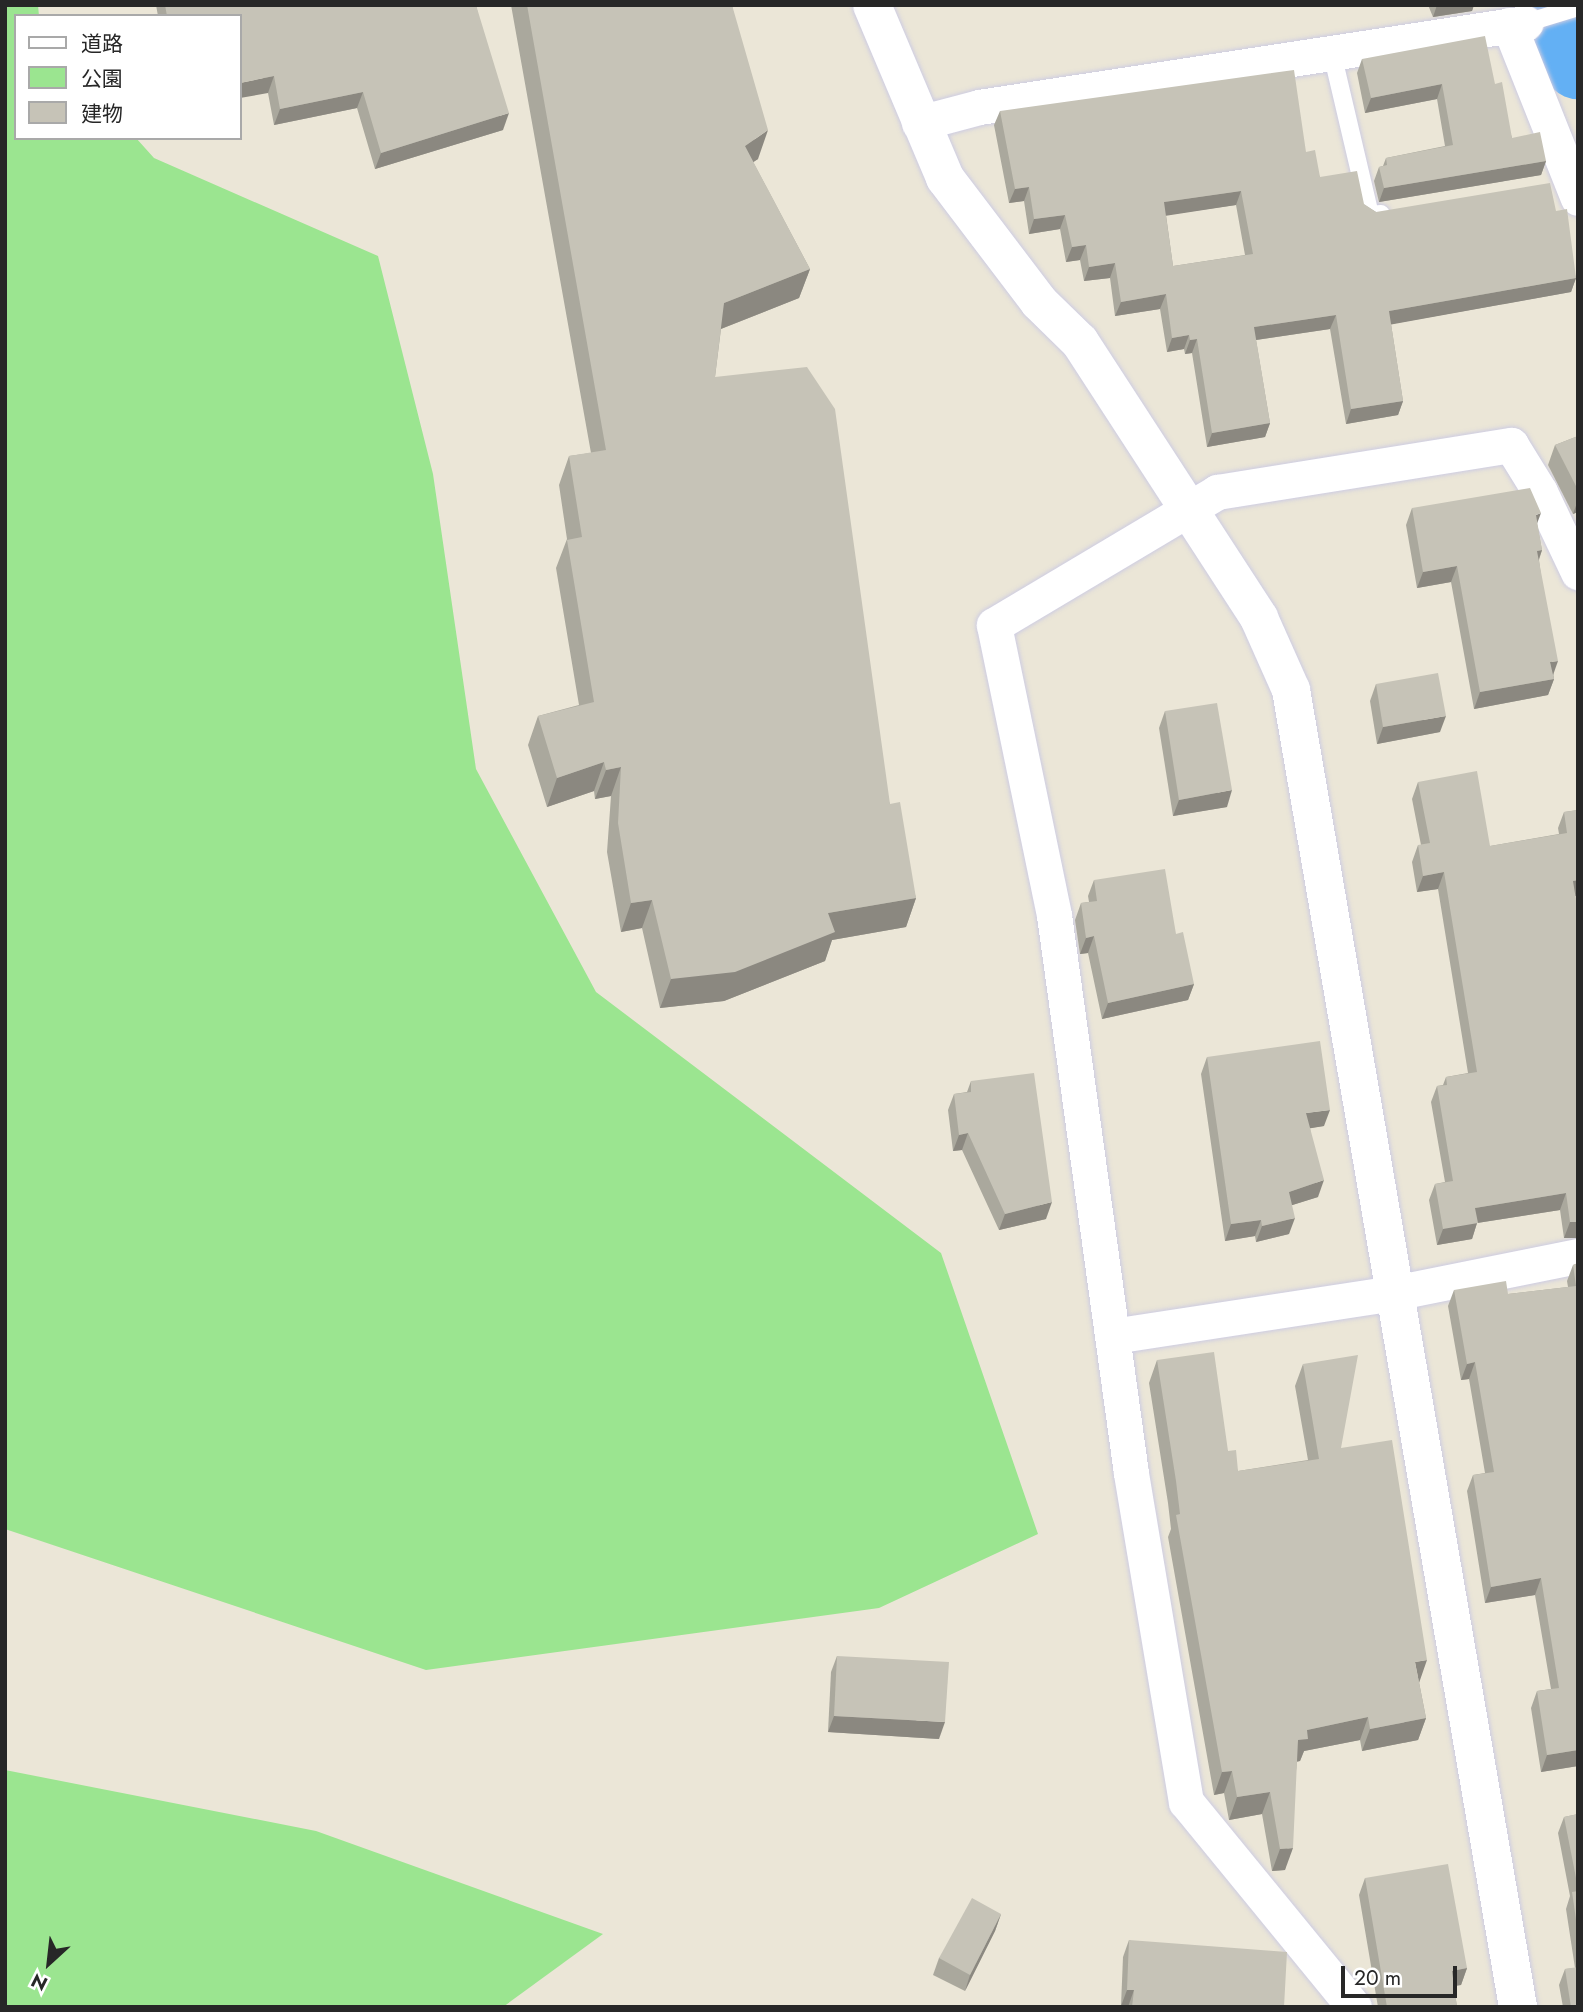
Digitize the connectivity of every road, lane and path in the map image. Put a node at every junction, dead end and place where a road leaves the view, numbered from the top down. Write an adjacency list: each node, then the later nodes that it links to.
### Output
1 (873, 5): 5 (street)
2 (1578, 7): 3 (lane)
3 (1512, 18): 4 (street); 6 (street)
4 (1332, 52): 5 (street); 7 (lane)
5 (919, 123): 8 (street)
6 (1569, 188)
7 (1396, 211)
8 (1186, 507): 9 (street); 11 (street); 12 (street)
9 (1578, 572)
10 (1578, 1256): 11 (street)
11 (1394, 1293): 12 (street); 14 (street)
12 (1113, 1336): 13 (street)
13 (1354, 2007)
14 (1518, 2007)

